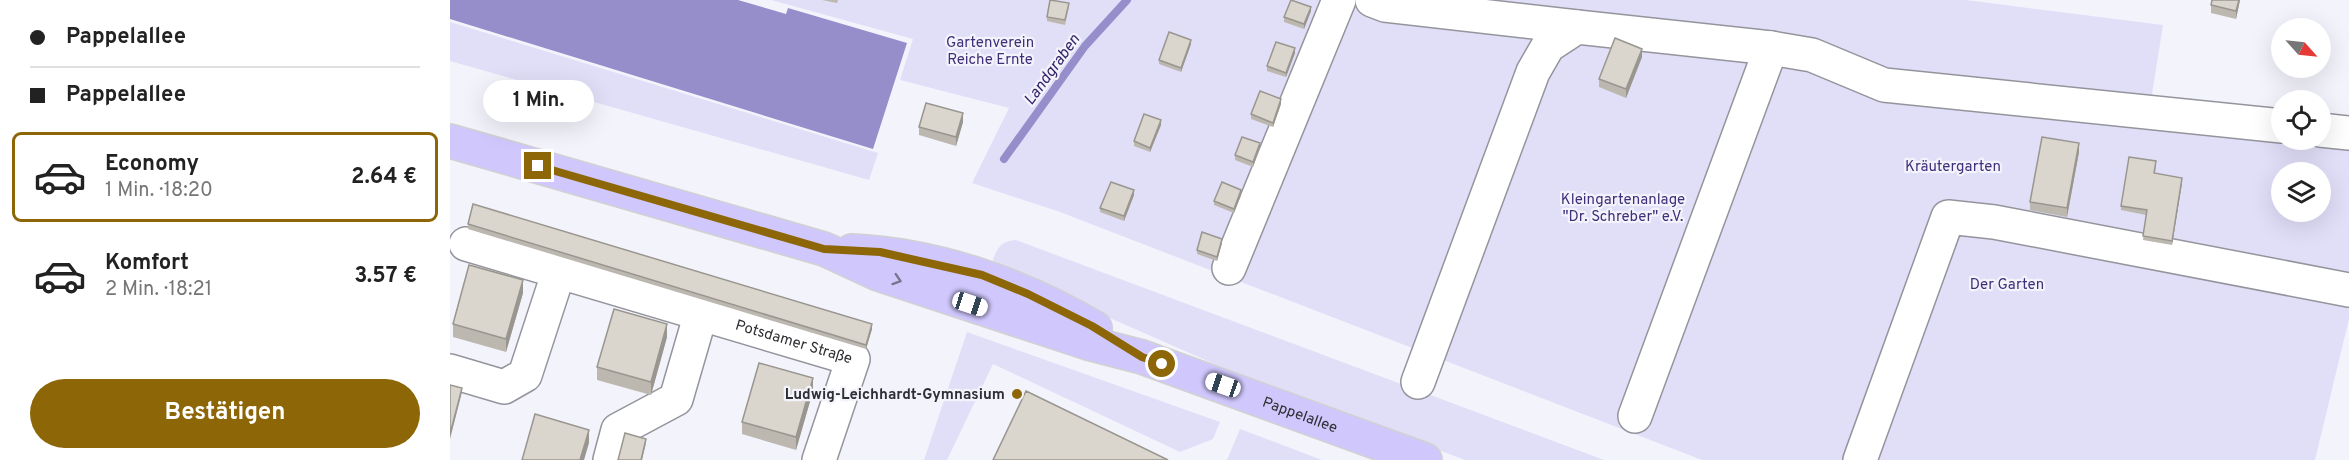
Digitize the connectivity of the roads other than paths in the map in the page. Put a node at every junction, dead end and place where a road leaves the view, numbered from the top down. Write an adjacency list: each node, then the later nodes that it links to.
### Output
1 (1339, 0): 10 (street)
2 (1372, 0): 3 (street)
3 (1577, 27): 4 (street); 15 (street)
4 (1771, 48): 5 (street); 16 (street)
5 (2271, 125)
6 (2331, 131): 7 (street)
7 (2349, 133)
8 (450, 141): 19 (main road, Pappelallee)
9 (466, 244): 11 (street, Potsdamer Straße)
10 (1229, 268)
11 (559, 271): 13 (street, Potsdamer Straße); 14 (street)
12 (2349, 290): 20 (street)
13 (701, 314): 17 (street); 18 (street, Potsdamer Straße)
14 (450, 371)
15 (1418, 382)
16 (1635, 416)
17 (610, 460)
18 (819, 460)
19 (1425, 460)
20 (1860, 460)

